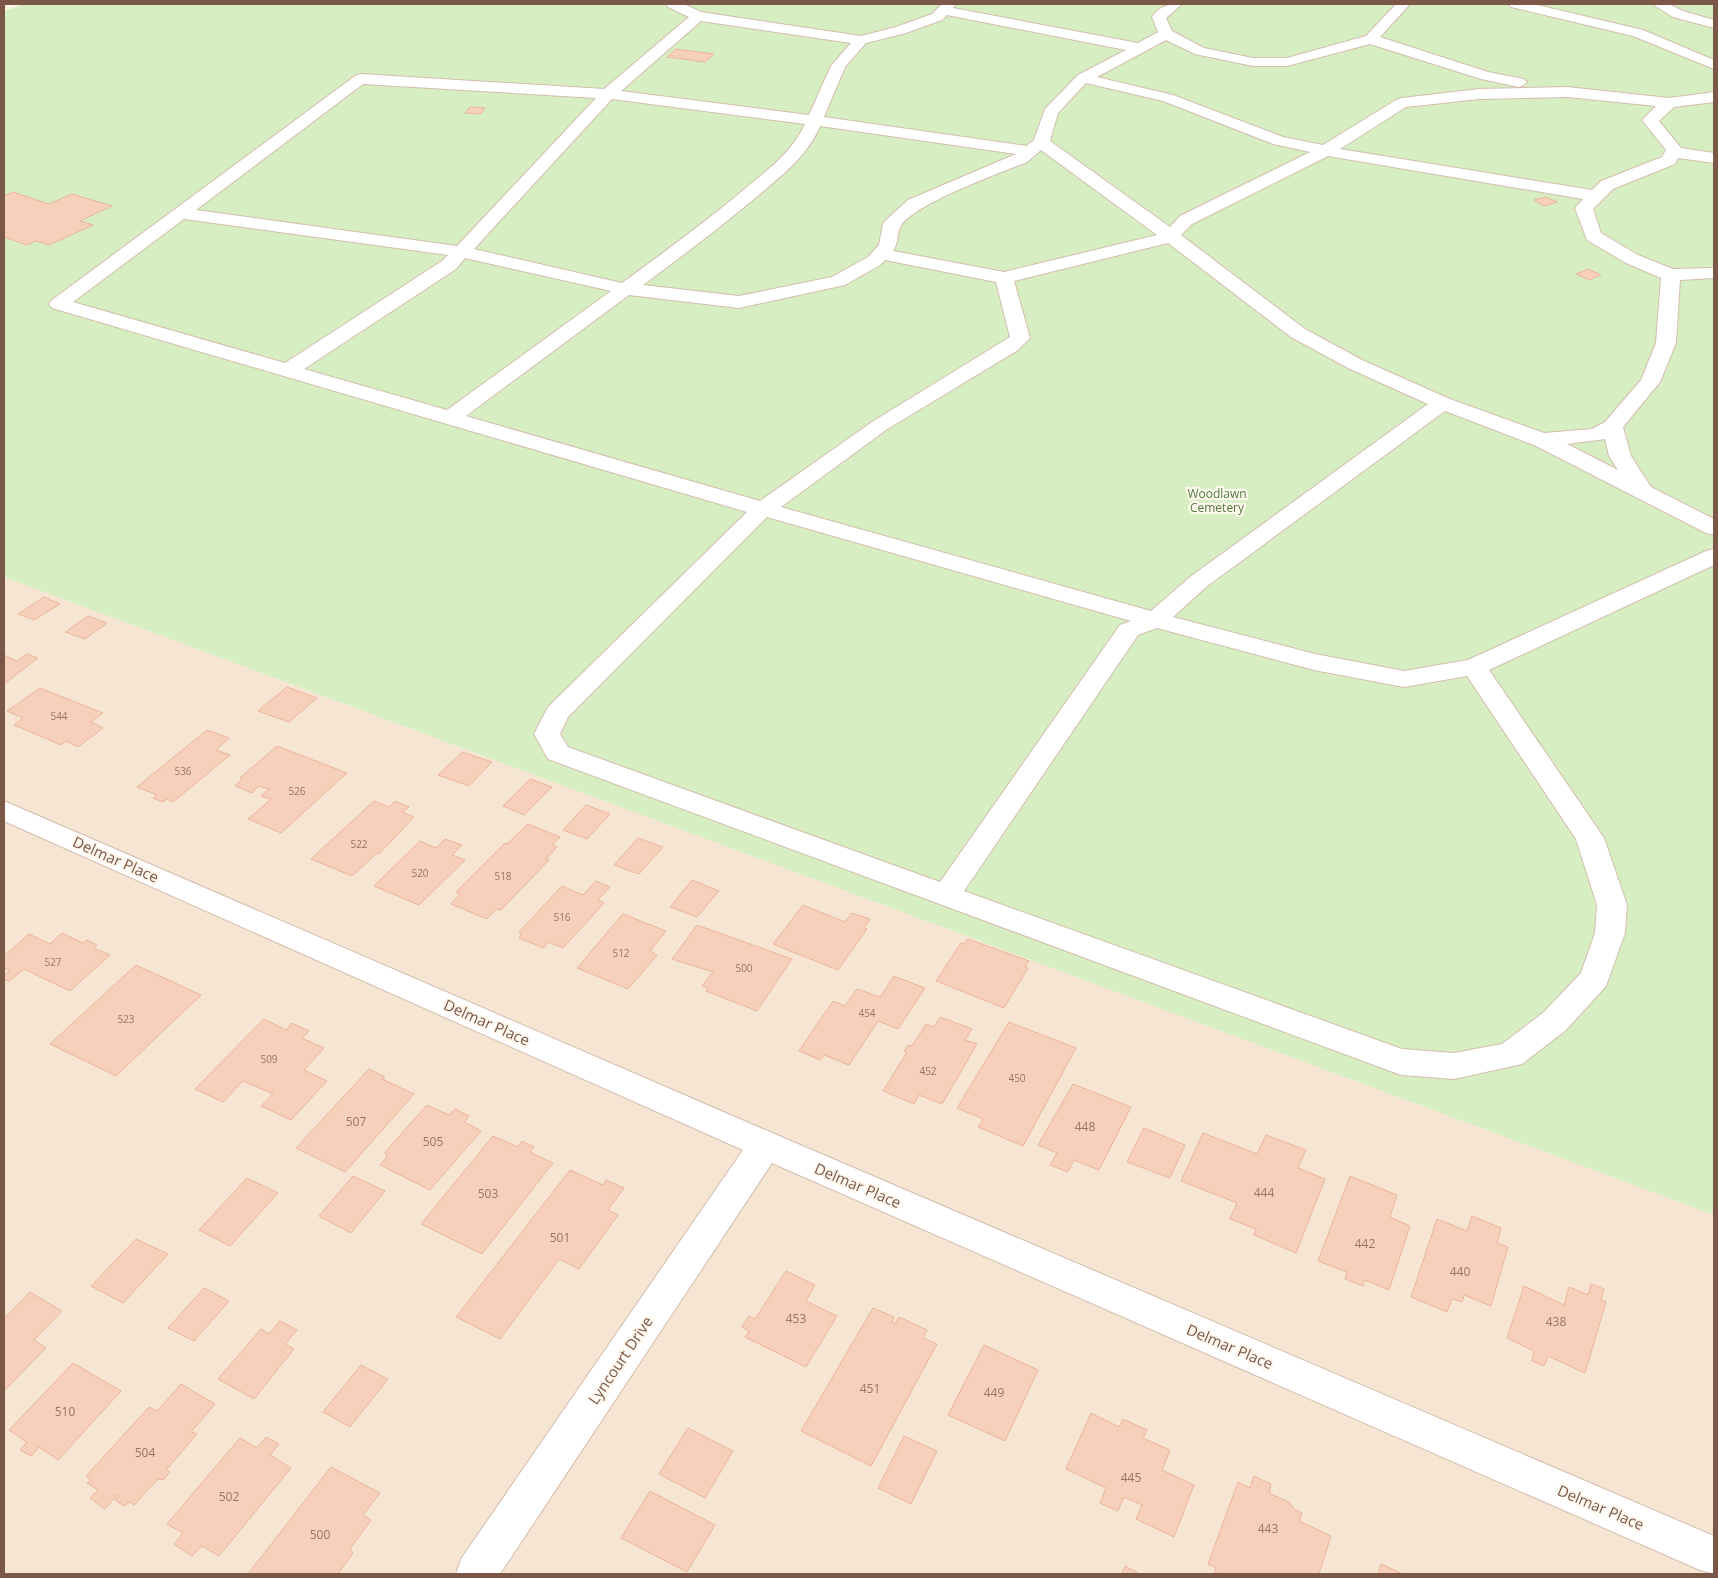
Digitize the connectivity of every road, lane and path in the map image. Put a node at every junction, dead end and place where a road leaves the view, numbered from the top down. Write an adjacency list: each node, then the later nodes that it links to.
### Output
1 (673, 4): 7 (street)
2 (1175, 4): 9 (street)
3 (1403, 4): 10 (street)
4 (1516, 4): 13 (street)
5 (1659, 4): 8 (street)
6 (946, 7): 11 (street); 12 (street)
7 (698, 16): 11 (street); 16 (street)
8 (1714, 24)
9 (1166, 34): 10 (street); 12 (street)
10 (1372, 39): 15 (street)
11 (861, 40): 19 (street)
12 (1140, 48): 14 (street)
13 (1714, 65)
14 (1083, 78): 20 (street); 21 (street)
15 (1487, 85): 18 (street); 21 (street)
16 (608, 94): 19 (street); 25 (street); 27 (street)
17 (1714, 97): 18 (street)
18 (1669, 103): 22 (street)
19 (814, 120): 20 (street); 32 (street)
20 (1036, 146): 26 (street); 28 (street)
21 (1325, 151): 24 (street); 26 (street)
22 (1673, 152): 23 (street); 24 (street)
23 (1714, 158)
24 (1596, 196): 30 (street)
25 (181, 213): 27 (street); 33 (street)
26 (1171, 236): 31 (street); 34 (street)
27 (462, 252): 32 (street); 33 (street)
28 (881, 254): 31 (street); 32 (street)
29 (1714, 272): 30 (street)
30 (1671, 275): 36 (street)
31 (1004, 278): 39 (street)
32 (626, 289): 35 (street)
33 (287, 371): 35 (street)
34 (1443, 403): 37 (street); 42 (street)
35 (450, 418): 39 (street)
36 (1612, 426): 37 (street); 38 (street)
37 (1542, 440): 38 (street)
38 (1643, 491): 40 (street)
39 (763, 509): 42 (street); 45 (street)
40 (1714, 528)
41 (1714, 556): 43 (street)
42 (1155, 620): 43 (street); 45 (street)
43 (1474, 667): 45 (street)
44 (4, 810): 46 (street, Delmar Place)
45 (946, 895)
46 (765, 1145): 47 (street, Delmar Place); 48 (street, Lyncourt Drive)
47 (1714, 1556)
48 (476, 1574)

